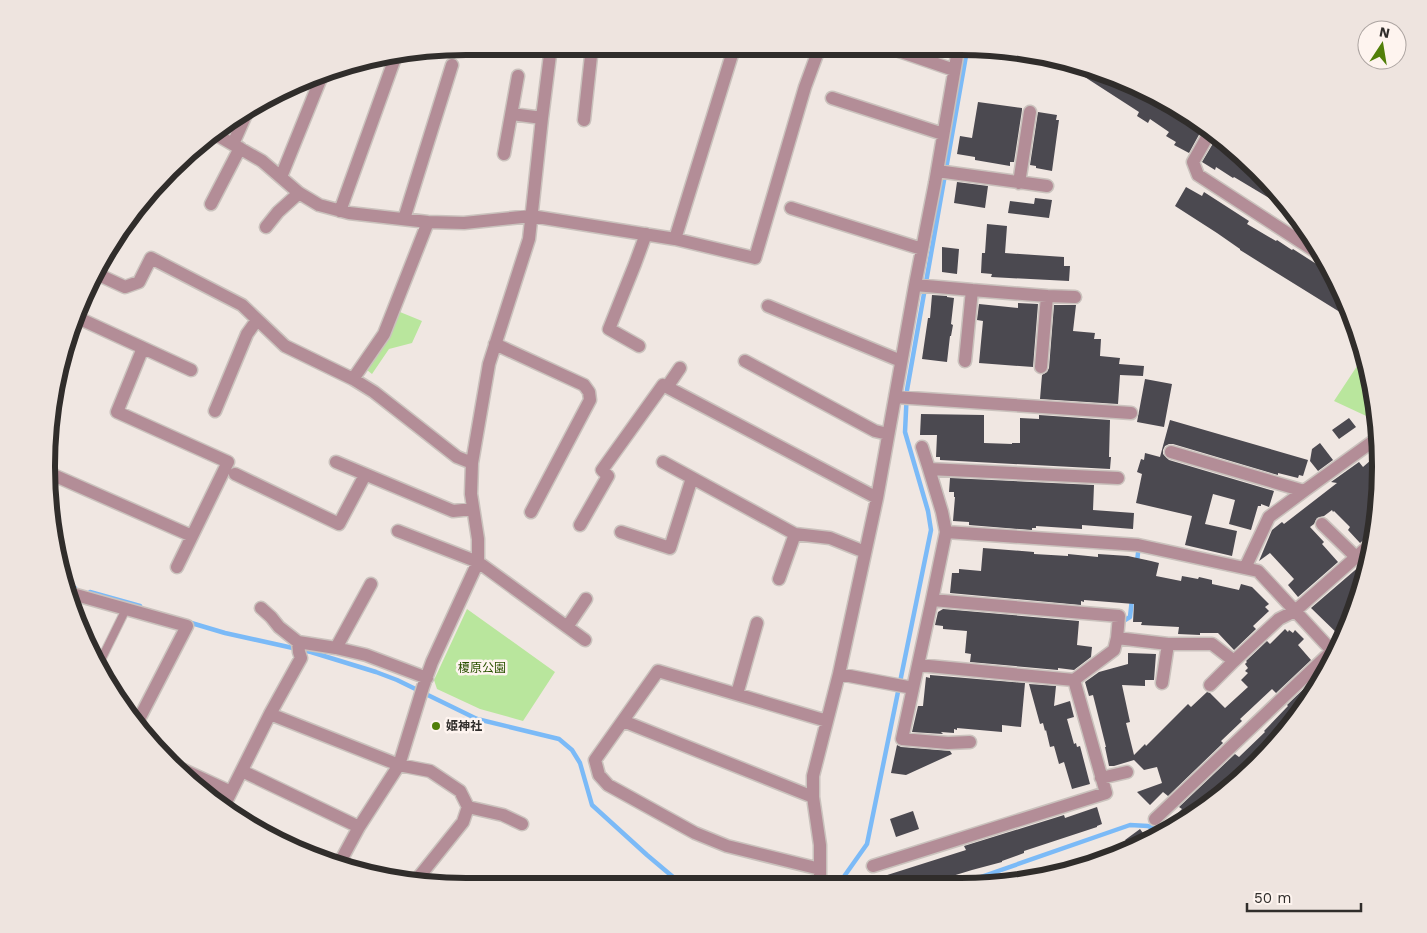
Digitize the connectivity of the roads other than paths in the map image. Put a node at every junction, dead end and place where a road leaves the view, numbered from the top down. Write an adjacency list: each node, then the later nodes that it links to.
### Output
1 (550, 55): 15 (street)
2 (591, 55): 17 (street)
3 (732, 55): 36 (street)
4 (816, 55): 36 (street)
5 (910, 55): 9 (street)
6 (957, 55): 9 (street)
7 (394, 62): 30 (street)
8 (452, 65): 32 (street)
9 (954, 70): 18 (street)
10 (518, 76): 14 (street)
11 (319, 82): 24 (street)
12 (832, 98): 18 (street)
13 (1030, 112): 25 (street)
14 (512, 114): 15 (street); 22 (street)
15 (542, 118): 31 (street)
16 (245, 120): 21 (street)
17 (584, 120)
18 (943, 134): 23 (street)
19 (220, 137): 21 (street)
20 (1207, 137): 37 (street)
21 (236, 146): 24 (street); 28 (street)
22 (504, 154)
23 (937, 171): 25 (street); 38 (street)
24 (281, 177): 27 (street)
25 (1019, 183): 26 (street)
26 (1047, 186)
27 (299, 193): 30 (street); 34 (street)
28 (211, 204)
29 (791, 208): 38 (street)
30 (340, 211): 32 (street)
31 (531, 216): 33 (street); 35 (street); 47 (street)
32 (404, 219): 33 (street)
33 (428, 222): 56 (street)
34 (266, 227)
35 (646, 234): 36 (street); 48 (street)
36 (675, 238)
37 (1307, 245)
38 (922, 249): 40 (street)
39 (101, 276): 46 (street)
40 (915, 285): 41 (street); 50 (street)
41 (972, 290): 42 (street); 52 (street)
42 (1047, 296): 43 (street); 53 (street)
43 (1075, 297)
44 (768, 306): 50 (street)
45 (82, 320): 49 (street)
46 (257, 320): 56 (street); 59 (street)
47 (495, 344): 67 (street); 77 (street)
48 (639, 346)
49 (142, 348): 55 (street); 84 (street)
50 (902, 360): 58 (street)
51 (745, 361): 61 (street)
52 (965, 361)
53 (1041, 367)
54 (680, 368): 57 (street)
55 (191, 370)
56 (353, 379): 67 (street)
57 (666, 387): 75 (street); 79 (street)
58 (895, 397): 60 (street); 61 (street)
59 (215, 411)
60 (1131, 413)
61 (888, 434): 75 (street)
62 (1371, 443): 74 (street)
63 (922, 447): 68 (street)
64 (1171, 452): 74 (street)
65 (336, 462): 70 (street)
66 (663, 462): 72 (street)
67 (472, 464): 76 (street)
68 (928, 470): 73 (street); 82 (street)
69 (235, 474): 70 (street)
70 (365, 475): 76 (street)
71 (55, 476): 84 (street)
72 (692, 478): 81 (street); 83 (street)
73 (1118, 478)
74 (1304, 490): 90 (street)
75 (877, 498): 86 (street)
76 (473, 509): 88 (street)
77 (532, 512)
78 (1322, 524): 87 (street)
79 (580, 525)
80 (398, 531): 88 (street)
81 (622, 532)
82 (946, 532): 90 (street); 95 (street)
83 (795, 534): 86 (street); 91 (street)
84 (192, 536): 89 (street)
85 (1363, 551): 87 (street)
86 (865, 552): 111 (street)
87 (1356, 558): 98 (street)
88 (478, 562): 100 (street); 115 (street)
89 (177, 567)
90 (1245, 568): 98 (street)
91 (779, 579)
92 (371, 584): 105 (street)
93 (76, 595): 97 (street)
94 (586, 599): 100 (street)
95 (932, 600): 101 (street); 110 (street)
96 (261, 608): 104 (street)
97 (126, 609): 107 (lane); 119 (street)
98 (1295, 611): 106 (street); 108 (street)
99 (757, 623): 117 (street)
100 (567, 627): 102 (street)
101 (1117, 638): 103 (street); 112 (street)
102 (585, 640)
103 (1168, 644): 108 (street); 113 (street)
104 (298, 646): 105 (street); 118 (street)
105 (336, 648): 115 (street)
106 (1330, 648)
107 (102, 658)
108 (1234, 661): 114 (street)
109 (1322, 663): 132 (street)
110 (918, 665): 112 (street); 116 (street)
111 (839, 674): 116 (street); 121 (street)
112 (1074, 680): 127 (street)
113 (1162, 682)
114 (1210, 685)
115 (423, 688): 123 (street)
116 (913, 688): 122 (street)
117 (736, 694): 120 (street); 121 (street)
118 (270, 714): 123 (street); 124 (street)
119 (141, 718)
120 (623, 721): 129 (street); 137 (street)
121 (827, 721): 129 (street)
122 (970, 742)
123 (400, 764): 131 (street); 134 (street)
124 (242, 771): 128 (street); 134 (street)
125 (1127, 772): 127 (street)
126 (194, 775): 128 (street)
127 (1101, 778): 136 (street)
128 (231, 792): 130 (street)
129 (813, 797): 137 (street)
130 (227, 801)
131 (468, 808): 133 (street); 138 (street)
132 (1156, 819)
133 (522, 824)
134 (359, 827): 135 (street)
135 (342, 858)
136 (872, 866)
137 (820, 869): 139 (street)
138 (421, 875)
139 (820, 878)

